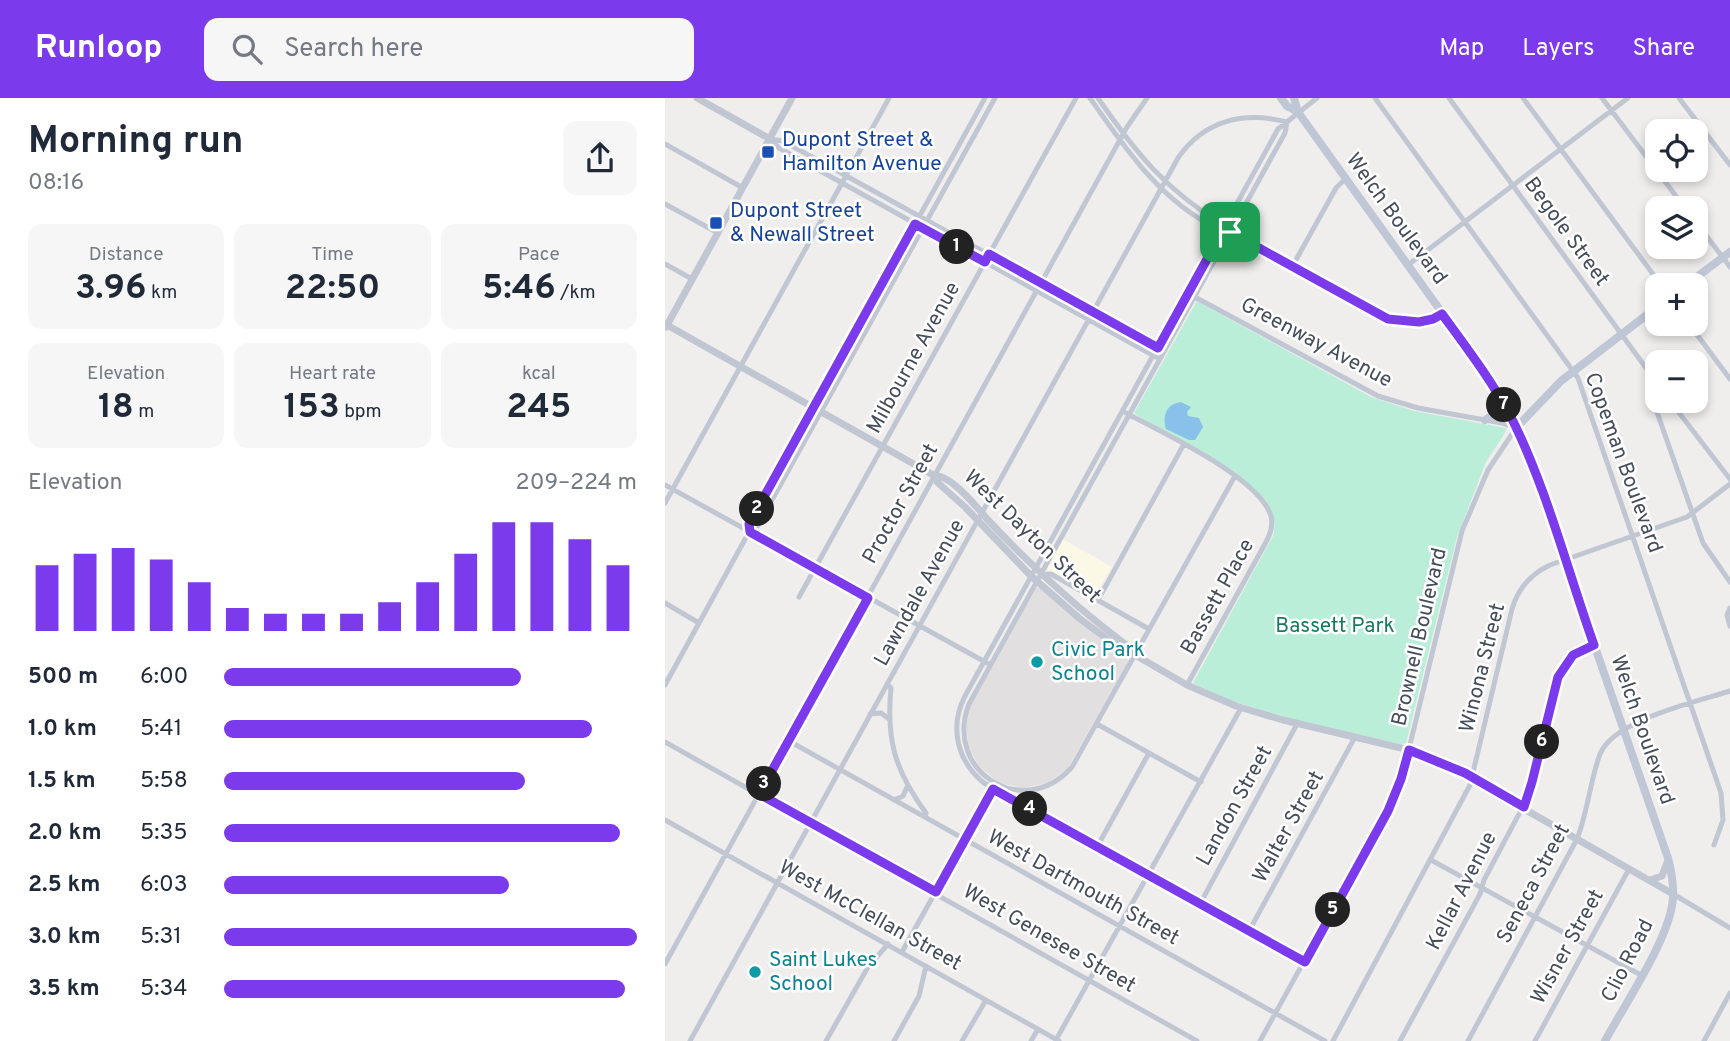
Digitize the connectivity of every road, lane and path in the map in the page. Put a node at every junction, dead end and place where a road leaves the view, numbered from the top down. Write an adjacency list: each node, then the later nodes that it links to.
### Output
1 (697, 98): 25 (street)
2 (792, 98): 25 (street)
3 (889, 98): 29 (street)
4 (985, 98): 21 (street)
5 (995, 98): 23 (street)
6 (1076, 98): 46 (street, Milbourne Avenue)
7 (1090, 98): 24 (street)
8 (1098, 98): 24 (street)
9 (1147, 98): 24 (street, Proctor Street)
10 (1281, 98): 20 (main road, Welch Boulevard)
11 (1294, 98): 20 (main road, Welch Boulevard)
12 (1317, 98): 20 (street)
13 (1375, 98): 39 (street, Copeman Boulevard)
14 (1449, 98): 33 (street, Begole Street)
15 (1523, 98): 27 (street)
16 (1602, 98): 19 (street)
17 (1628, 98): 19 (street)
18 (1679, 98): 28 (street)
19 (1611, 111): 27 (street); 35 (street)
20 (1298, 112): 22 (street); 30 (main road, Welch Boulevard)
21 (973, 120): 23 (street); 37 (street)
22 (1287, 122): 32 (street, Lawndale Avenue); 42 (street); 43 (street)
23 (980, 124): 38 (street)
24 (1122, 138): 32 (street); 56 (street, Proctor Street)
25 (770, 139): 29 (street); 31 (street); 34 (street)
26 (665, 144): 34 (street)
27 (1561, 149): 33 (street); 53 (street)
28 (1730, 165)
29 (846, 175): 31 (street); 37 (street)
30 (1345, 179): 50 (main road, Welch Boulevard); 51 (street)
31 (842, 183): 40 (street); 72 (street)
32 (1163, 185): 42 (street); 60 (street, Lawndale Avenue)
33 (1513, 186): 39 (street); 67 (street, Begole Street)
34 (743, 188): 44 (street)
35 (1676, 196)
36 (665, 204): 44 (street)
37 (920, 216): 38 (street); 40 (street)
38 (927, 220): 41 (street); 46 (street)
39 (1465, 221): 50 (street); 74 (street, Copeman Boulevard)
40 (915, 224): 41 (street); 61 (street)
41 (923, 228): 48 (street); 64 (street)
42 (1223, 229): 43 (street); 58 (street)
43 (1230, 232): 51 (street); 59 (street)
44 (718, 233): 55 (street)
45 (1708, 235): 47 (street)
46 (989, 254): 48 (street, Milbourne Avenue); 56 (street)
47 (1726, 255): 52 (street); 54 (main road)
48 (985, 262): 57 (street); 86 (street, Milbourne Avenue)
49 (665, 264): 55 (street)
50 (1408, 265): 62 (main road, Welch Boulevard)
51 (1293, 267): 62 (street)
52 (1730, 267)
53 (1652, 273)
54 (1702, 273)
55 (692, 279): 66 (street)
56 (1041, 283): 57 (street, Proctor Street); 60 (street)
57 (1037, 291): 65 (street); 89 (street, Proctor Street)
58 (1188, 293): 59 (street, Greenway Avenue); 69 (street)
59 (1195, 296): 70 (street); 83 (street, Greenway Avenue)
60 (1093, 312): 65 (street, Lawndale Avenue); 69 (street)
61 (865, 314): 64 (street); 77 (street)
62 (1442, 314): 76 (main road, Welch Boulevard)
63 (1645, 316): 67 (main road)
64 (873, 318): 78 (street)
65 (1089, 320): 71 (street); 98 (street, Lawndale Avenue)
66 (666, 326): 72 (street, West Dayton Street)
67 (1621, 334): 73 (street, Begole Street); 74 (main road)
68 (1698, 336): 75 (street)
69 (1158, 348): 70 (street); 71 (street)
70 (1164, 351): 71 (street)
71 (1156, 357): 79 (street); 82 (street)
72 (741, 366): 77 (street, West Dayton Street); 93 (street)
73 (1645, 367)
74 (1574, 370): 84 (main road); 100 (street, Copeman Boulevard)
75 (1730, 379)
76 (1499, 396): 83 (main road); 84 (main road, Welch Boulevard)
77 (814, 407): 78 (street, West Dayton Street); 87 (street)
78 (822, 411): 86 (street, West Dayton Street); 88 (street)
79 (1123, 411): 82 (street); 94 (street)
80 (1657, 413): 97 (street)
81 (1679, 413): 91 (street)
82 (1129, 414): 85 (street); 95 (street)
83 (1485, 420): 84 (street, Greenway Avenue)
84 (1516, 428): 103 (main road, Welch Boulevard); 134 (street, Brownell Boulevard)
85 (1184, 444): 90 (street); 109 (street)
86 (884, 445): 89 (street, West Dayton Street); 104 (street, Milbourne Avenue)
87 (789, 453): 88 (street); 99 (street)
88 (796, 457): 99 (street)
89 (935, 476): 98 (street, West Dayton Street); 108 (street, Proctor Street)
90 (1234, 476): 115 (street); 122 (street, Bassett Place)
91 (1730, 482): 97 (street, Winona Street)
92 (665, 485): 93 (street)
93 (673, 490): 96 (street); 99 (street)
94 (1079, 490): 95 (street); 101 (street)
95 (1086, 493): 102 (street)
96 (665, 503)
97 (1692, 514): 100 (street, Winona Street); 106 (street)
98 (980, 516): 105 (street, West Dayton Street); 113 (street, Lawndale Avenue)
99 (750, 532): 104 (street); 112 (street)
100 (1633, 536): 103 (street, Winona Street); 124 (street, Copeman Boulevard)
101 (1051, 540): 102 (street); 105 (street)
102 (1058, 544): 105 (street)
103 (1565, 559): 116 (main road, Welch Boulevard); 137 (street, Winona Street)
104 (815, 569): 107 (street, Milbourne Avenue); 108 (street)
105 (1036, 575): 109 (street); 117 (street, West Dayton Street); 118 (street)
106 (1730, 582)
107 (799, 597)
108 (868, 598): 113 (street); 132 (street, Proctor Street)
109 (1098, 600): 115 (street)
110 (665, 603): 112 (street)
111 (1730, 608): 114 (street)
112 (699, 623): 119 (street)
113 (919, 626): 118 (street); 120 (street, Lawndale Avenue)
114 (1730, 626)
115 (1149, 629): 117 (street)
116 (1594, 645): 130 (main road, Welch Boulevard); 144 (street, Kellar Avenue)
117 (1135, 655): 122 (street, West Dayton Street); 128 (street)
118 (987, 663): 139 (street)
119 (668, 673): 121 (street)
120 (887, 684): 126 (street, Lawndale Avenue); 127 (street)
121 (665, 685)
122 (1187, 685): 125 (street, West Dayton Street)
123 (1730, 691): 124 (street, Seneca Street)
124 (1691, 704): 130 (street, Seneca Street); 152 (street, Copeman Boulevard)
125 (1241, 708): 129 (street, West Dayton Street); 138 (street)
126 (870, 714): 127 (street); 136 (street, Lawndale Avenue)
127 (889, 719): 140 (street)
128 (1097, 724): 135 (street); 141 (street)
129 (1297, 724): 131 (street, West Dayton Street); 164 (street, Landon Street)
130 (1623, 729): 150 (street, Seneca Street); 156 (main road, Welch Boulevard)
131 (1355, 737): 134 (street, West Dayton Street); 168 (street, Walter Street)
132 (789, 741): 136 (street, West Dartmouth Street); 142 (street, Proctor Street)
133 (665, 742): 142 (street, West Genesee Street)
134 (1409, 750): 137 (street, West Dayton Street); 172 (street, Brownell Boulevard)
135 (1149, 753): 138 (street); 153 (street)
136 (840, 770): 143 (street, West Dartmouth Street); 148 (street, Lawndale Avenue)
137 (1472, 777): 144 (street, West Dayton Street); 155 (street, Winona Street)
138 (1201, 782): 158 (street)
139 (994, 786): 141 (street); 145 (street); 151 (street)
140 (908, 787): 143 (street); 146 (street)
141 (1033, 790): 145 (street)
142 (759, 794): 148 (street, West Genesee Street); 154 (street, Proctor Street)
143 (893, 799): 146 (street, West Dartmouth Street)
144 (1524, 807): 150 (street, West Dayton Street); 161 (street, Kellar Avenue)
145 (1030, 810): 153 (street)
146 (925, 817): 151 (street, West Dartmouth Street)
147 (667, 822): 149 (street); 154 (street, West McClellan Street)
148 (810, 823): 160 (street, Lawndale Avenue); 162 (street, West Genesee Street)
149 (665, 830)
150 (1577, 839): 157 (street, West Dayton Street); 165 (street, Seneca Street)
151 (965, 840): 162 (street); 166 (street, West Dartmouth Street)
152 (1714, 845)
153 (1097, 847): 158 (street)
154 (726, 854): 160 (street, West McClellan Street); 173 (street, Proctor Street)
155 (1431, 860): 161 (street); 190 (street, Winona Street)
156 (1668, 860): 159 (street); 163 (main road, Welch Boulevard)
157 (1629, 869): 159 (street, West Dayton Street); 170 (street, Wisner Street)
158 (1148, 876): 164 (street); 166 (street)
159 (1646, 878): 163 (street, West Dayton Street)
160 (777, 883): 169 (street, West McClellan Street); 182 (street, Lawndale Avenue)
161 (1482, 888): 165 (street); 191 (street, Kellar Avenue)
162 (936, 892): 171 (street); 176 (street, West Genesee Street)
163 (1673, 894): 167 (street, West Dayton Street); 175 (main road, Clio Road)
164 (1200, 904): 168 (street)
165 (1535, 917): 170 (street); 192 (street, Seneca Street)
166 (1120, 928): 176 (street); 179 (street, West Dartmouth Street)
167 (1730, 928)
168 (1249, 932): 172 (street)
169 (888, 944): 171 (street, West McClellan Street); 183 (street)
170 (1587, 945): 175 (street); 193 (street, Wisner Street)
171 (902, 952): 174 (street, West McClellan Street)
172 (1305, 962): 179 (street, Brownell Boulevard)
173 (665, 964)
174 (926, 966): 178 (street, West McClellan Street); 184 (street)
175 (1641, 975): 194 (main road, Clio Road)
176 (1090, 980): 181 (street); 187 (street, West Genesee Street)
177 (1730, 993): 195 (street)
178 (986, 1000): 180 (street, West McClellan Street); 185 (street)
179 (1275, 1014): 188 (street, Brownell Boulevard); 189 (street, West Dartmouth Street)
180 (1038, 1029): 181 (street, West McClellan Street); 186 (street)
181 (1058, 1040)
182 (690, 1041)
183 (826, 1041)
184 (894, 1041)
185 (962, 1041)
186 (1031, 1041)
187 (1197, 1041)
188 (1260, 1041)
189 (1325, 1041)
190 (1333, 1041)
191 (1400, 1041)
192 (1468, 1041)
193 (1535, 1041)
194 (1605, 1041)
195 (1704, 1041)

